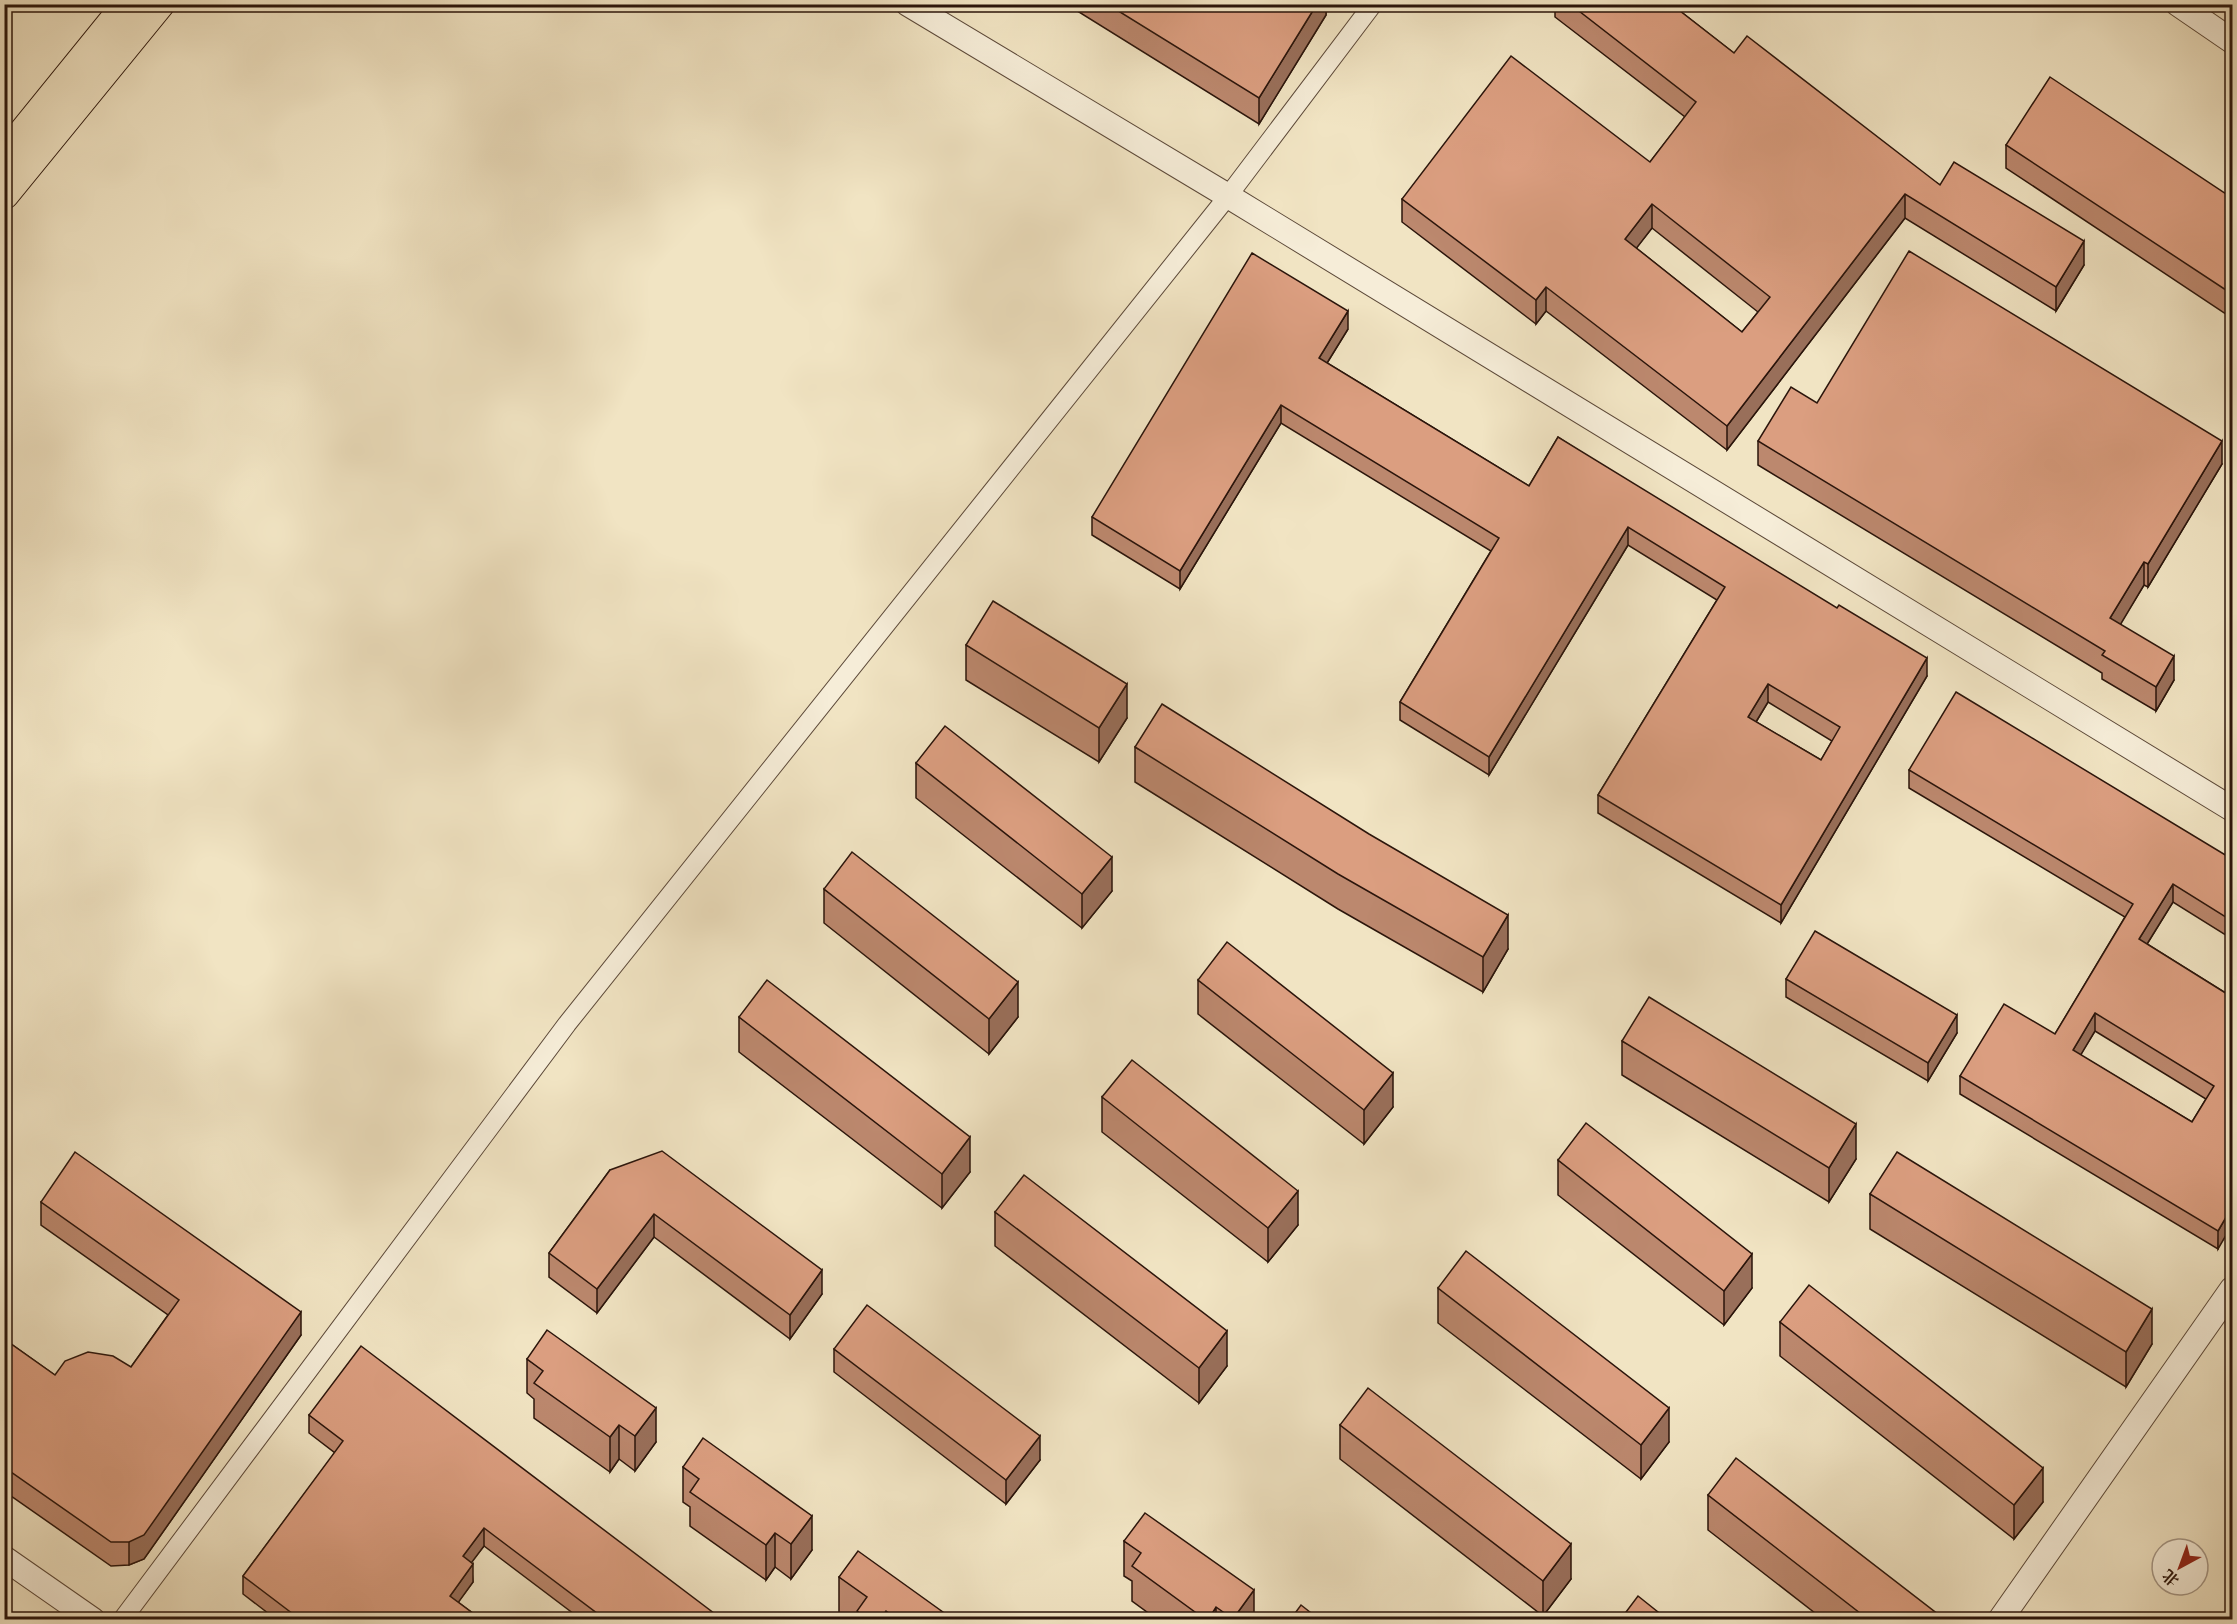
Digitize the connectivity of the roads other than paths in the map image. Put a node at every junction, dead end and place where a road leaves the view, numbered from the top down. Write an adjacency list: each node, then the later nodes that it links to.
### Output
1 (128, 4): 7 (main road)
2 (159, 4): 8 (main road)
3 (908, 4): 9 (street)
4 (1373, 4): 9 (street)
5 (2178, 4): 6 (street)
6 (2232, 41)
7 (4, 157)
8 (4, 194)
9 (1228, 196): 10 (street); 14 (street)
10 (2232, 809)
11 (2232, 1289): 15 (street)
12 (4, 1558): 13 (street)
13 (93, 1620)
14 (122, 1620)
15 (2000, 1620)

